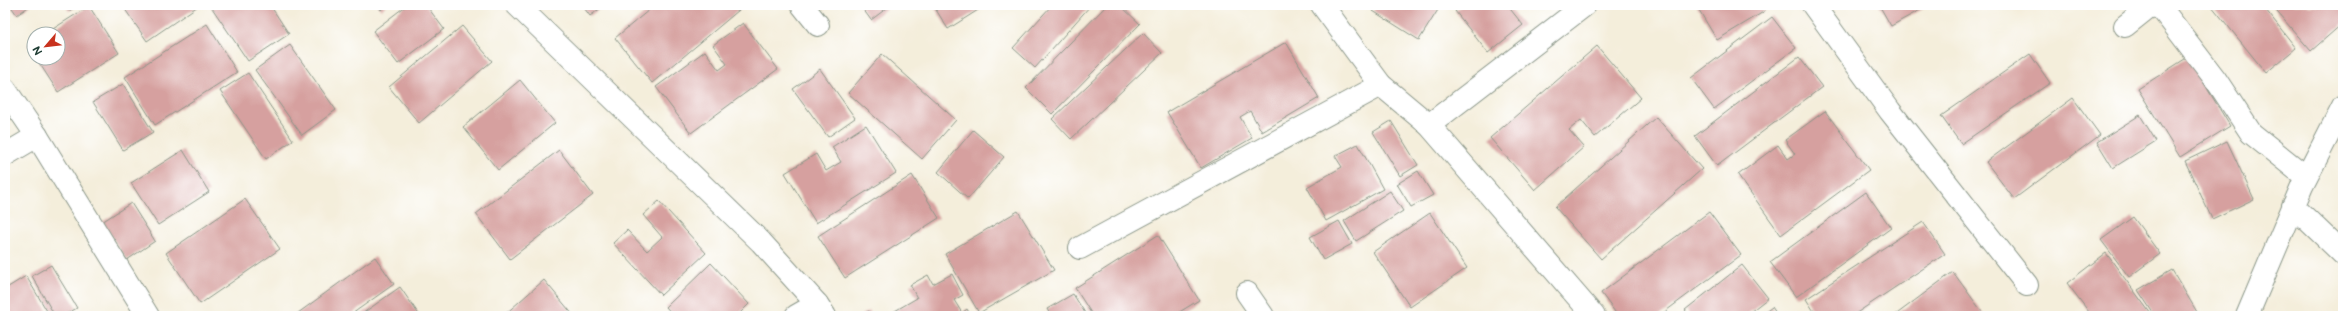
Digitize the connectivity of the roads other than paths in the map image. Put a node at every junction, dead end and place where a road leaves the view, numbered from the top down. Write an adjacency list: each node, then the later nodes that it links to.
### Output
1 (517, 5): 20 (street)
2 (802, 5): 6 (street)
3 (1322, 5): 8 (street)
4 (1585, 5): 11 (street)
5 (1813, 5): 18 (street)
6 (818, 25)
7 (2125, 26): 14 (street)
8 (1381, 85): 11 (street); 16 (street)
9 (5, 89): 12 (street)
10 (2343, 106): 14 (street)
11 (1429, 125): 24 (street)
12 (37, 136): 13 (street); 21 (street)
13 (5, 155)
14 (2306, 177): 15 (street)
15 (2293, 206): 17 (street); 25 (street)
16 (1080, 248)
17 (2343, 254)
18 (2027, 285)
19 (1247, 293): 23 (street)
20 (821, 310): 22 (street)
21 (148, 316)
22 (796, 316)
23 (1263, 316)
24 (1594, 316)
25 (2247, 316)

